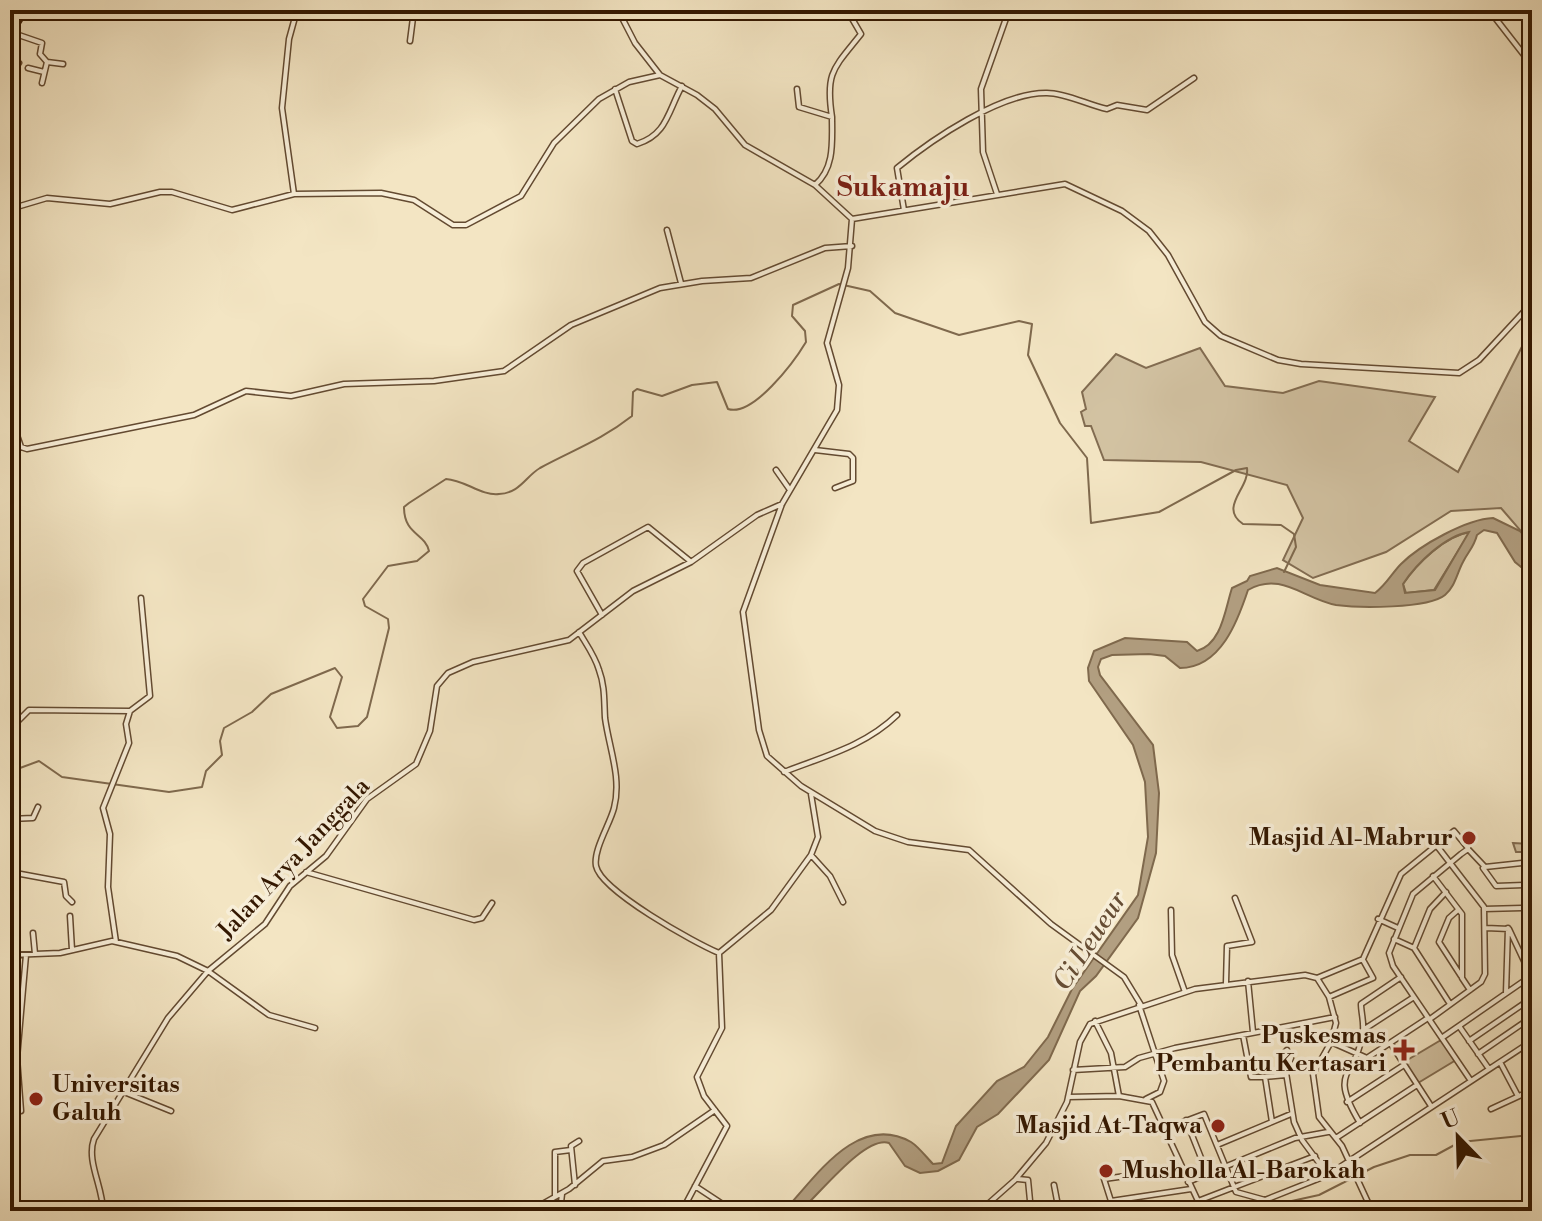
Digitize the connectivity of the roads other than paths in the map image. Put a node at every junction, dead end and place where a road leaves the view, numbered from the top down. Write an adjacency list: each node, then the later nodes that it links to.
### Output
1 (24, 10): 8 (highway)
2 (297, 10): 27 (street)
3 (414, 10): 10 (street)
4 (618, 10): 18 (street)
5 (847, 10): 25 (street)
6 (1009, 10): 24 (street)
7 (1489, 10): 11 (street)
8 (12, 20): 9 (highway)
9 (10, 32): 13 (street)
10 (410, 41)
11 (1532, 59)
12 (10, 60): 14 (street)
13 (47, 62): 15 (street); 17 (street)
14 (19, 63)
15 (63, 64)
16 (28, 68): 17 (street)
17 (44, 72): 20 (street)
18 (660, 75): 21 (street); 22 (street)
19 (1194, 78): 24 (street)
20 (42, 83)
21 (682, 86): 22 (street); 26 (street)
22 (615, 89): 27 (street)
23 (797, 89): 25 (street)
24 (980, 113): 28 (street); 30 (street)
25 (832, 117): 26 (street)
26 (815, 185): 31 (street)
27 (294, 194): 29 (street)
28 (997, 194): 30 (street); 35 (street)
29 (10, 209)
30 (904, 210): 31 (street)
31 (852, 219): 33 (street)
32 (667, 230): 34 (street)
33 (852, 246): 34 (street); 38 (street)
34 (681, 283): 37 (street)
35 (1532, 303)
36 (10, 415): 37 (street)
37 (21, 447): 39 (street)
38 (815, 450): 41 (street); 42 (street)
39 (10, 452)
40 (776, 470): 42 (street)
41 (835, 488)
42 (790, 490): 43 (street)
43 (782, 504): 44 (street, Jalan Arya Janggala); 51 (street)
44 (691, 562): 46 (street, Jalan Arya Janggala); 46 (street)
45 (141, 598): 48 (street)
46 (602, 615): 47 (street, Jalan Arya Janggala)
47 (579, 632): 62 (street, Jalan Arya Janggala); 84 (street)
48 (130, 711): 50 (street); 81 (street)
49 (897, 715): 51 (street)
50 (10, 729)
51 (784, 772): 52 (street)
52 (812, 792): 57 (street); 103 (street)
53 (38, 807): 54 (street)
54 (10, 819)
55 (1437, 846): 56 (street); 58 (street); 75 (street)
56 (1468, 849): 58 (street); 60 (street)
57 (811, 855): 68 (street); 84 (street)
58 (1450, 862): 63 (street); 72 (street)
59 (1522, 863): 60 (street)
60 (1482, 866): 64 (street)
61 (10, 872): 67 (street)
62 (306, 872): 69 (street); 89 (street, Jalan Arya Janggala)
63 (1433, 876): 65 (street); 76 (street)
64 (1524, 885)
65 (1446, 892): 71 (street); 82 (street)
66 (1235, 898): 95 (street)
67 (72, 902)
68 (843, 902)
69 (492, 903)
70 (1522, 908): 72 (street)
71 (1459, 909): 93 (street); 93 (street)
72 (1484, 909): 77 (street)
73 (1171, 910): 97 (street)
74 (70, 916): 83 (street)
75 (1378, 919): 76 (street); 88 (street)
76 (1398, 928): 80 (street)
77 (1485, 928): 78 (street); 96 (street)
78 (1508, 928): 91 (street); 98 (street)
79 (33, 933): 85 (street)
80 (1394, 939): 82 (street); 90 (street)
81 (116, 942): 83 (street, Jalan Arya Janggala); 89 (street, Jalan Arya Janggala)
82 (1414, 948): 102 (street)
83 (72, 950): 85 (street, Jalan Arya Janggala)
84 (719, 953): 140 (street)
85 (35, 954): 87 (street, Jalan Arya Janggala)
86 (10, 955): 87 (street, Jalan Arya Janggala)
87 (26, 955): 124 (street)
88 (1363, 959): 92 (street); 99 (street)
89 (208, 971): 109 (street); 132 (street)
90 (1401, 977): 100 (street); 110 (street)
91 (1532, 977): 98 (street)
92 (1317, 978): 94 (street); 99 (street)
93 (1462, 978): 96 (street)
94 (1248, 981): 95 (street); 111 (street)
95 (1226, 983): 97 (street)
96 (1470, 990): 102 (street)
97 (1185, 992): 103 (street)
98 (1506, 993): 108 (street)
99 (1329, 997): 104 (street)
100 (1414, 997): 106 (street); 110 (street)
101 (1532, 998): 114 (street)
102 (1450, 1004): 106 (street)
103 (1140, 1005): 107 (street); 118 (street)
104 (1335, 1017): 111 (street); 116 (street)
105 (1532, 1017): 119 (street)
106 (1429, 1018): 113 (street); 117 (street)
107 (1095, 1021): 125 (street); 127 (street)
108 (1459, 1026): 113 (street); 114 (street)
109 (315, 1028)
110 (1363, 1030): 120 (street)
111 (1253, 1032): 112 (street)
112 (1243, 1034): 118 (street); 128 (street)
113 (1443, 1037): 129 (street)
114 (1469, 1041): 119 (street)
115 (1532, 1041): 121 (street)
116 (1331, 1042): 120 (street); 148 (street)
117 (1390, 1044): 120 (street); 122 (street)
118 (1156, 1053): 125 (street); 136 (street)
119 (1478, 1054): 126 (street)
120 (1355, 1055): 137 (street)
121 (1500, 1062): 126 (street); 134 (street)
122 (1404, 1065): 130 (street); 137 (street)
123 (10, 1068): 124 (street)
124 (18, 1068): 141 (street)
125 (1115, 1068): 127 (street); 133 (street)
126 (1489, 1069): 129 (street)
127 (1073, 1070): 135 (street)
128 (1265, 1077): 143 (street); 145 (street)
129 (1471, 1081): 138 (street)
130 (1417, 1085): 138 (street); 146 (street)
131 (1532, 1090): 134 (street)
132 (124, 1092): 142 (street); 171 (street)
133 (1119, 1096): 135 (street); 136 (street)
134 (1518, 1096): 139 (street)
135 (1068, 1097): 160 (street)
136 (1146, 1099): 147 (street)
137 (1347, 1102): 146 (street)
138 (1431, 1106): 155 (street)
139 (1491, 1109)
140 (715, 1110): 162 (street); 164 (street)
141 (21, 1111)
142 (171, 1111)
143 (1291, 1114): 145 (street); 149 (street)
144 (1186, 1120): 147 (street); 152 (street); 158 (street)
145 (1272, 1122): 152 (street)
146 (1360, 1123): 150 (street)
147 (1167, 1128): 157 (street)
148 (1328, 1132): 149 (street); 150 (street)
149 (1300, 1137): 154 (street); 156 (street)
150 (1336, 1138): 155 (street)
151 (579, 1141): 153 (street)
152 (1217, 1145): 156 (street)
153 (571, 1150): 162 (street); 168 (street)
154 (1315, 1156): 159 (street); 165 (street)
155 (1350, 1162): 159 (street); 179 (street)
156 (1226, 1167): 158 (street); 165 (street)
157 (1183, 1168): 161 (street); 169 (street)
158 (1208, 1174): 161 (street)
159 (1328, 1175): 165 (street)
160 (1016, 1179): 176 (street); 177 (street)
161 (1188, 1182): 166 (street)
162 (575, 1185): 167 (street)
163 (1054, 1185): 178 (street)
164 (694, 1186): 174 (street); 175 (street)
165 (1235, 1188): 166 (street)
166 (1191, 1189): 169 (street)
167 (562, 1194): 168 (street); 173 (street)
168 (555, 1197): 172 (street)
169 (1111, 1201): 178 (street)
170 (1519, 1204): 180 (street)
171 (103, 1211)
172 (530, 1211)
173 (560, 1211)
174 (682, 1211)
175 (733, 1211)
176 (980, 1211)
177 (1031, 1211)
178 (1060, 1211)
179 (1372, 1211)
180 (1490, 1211)

